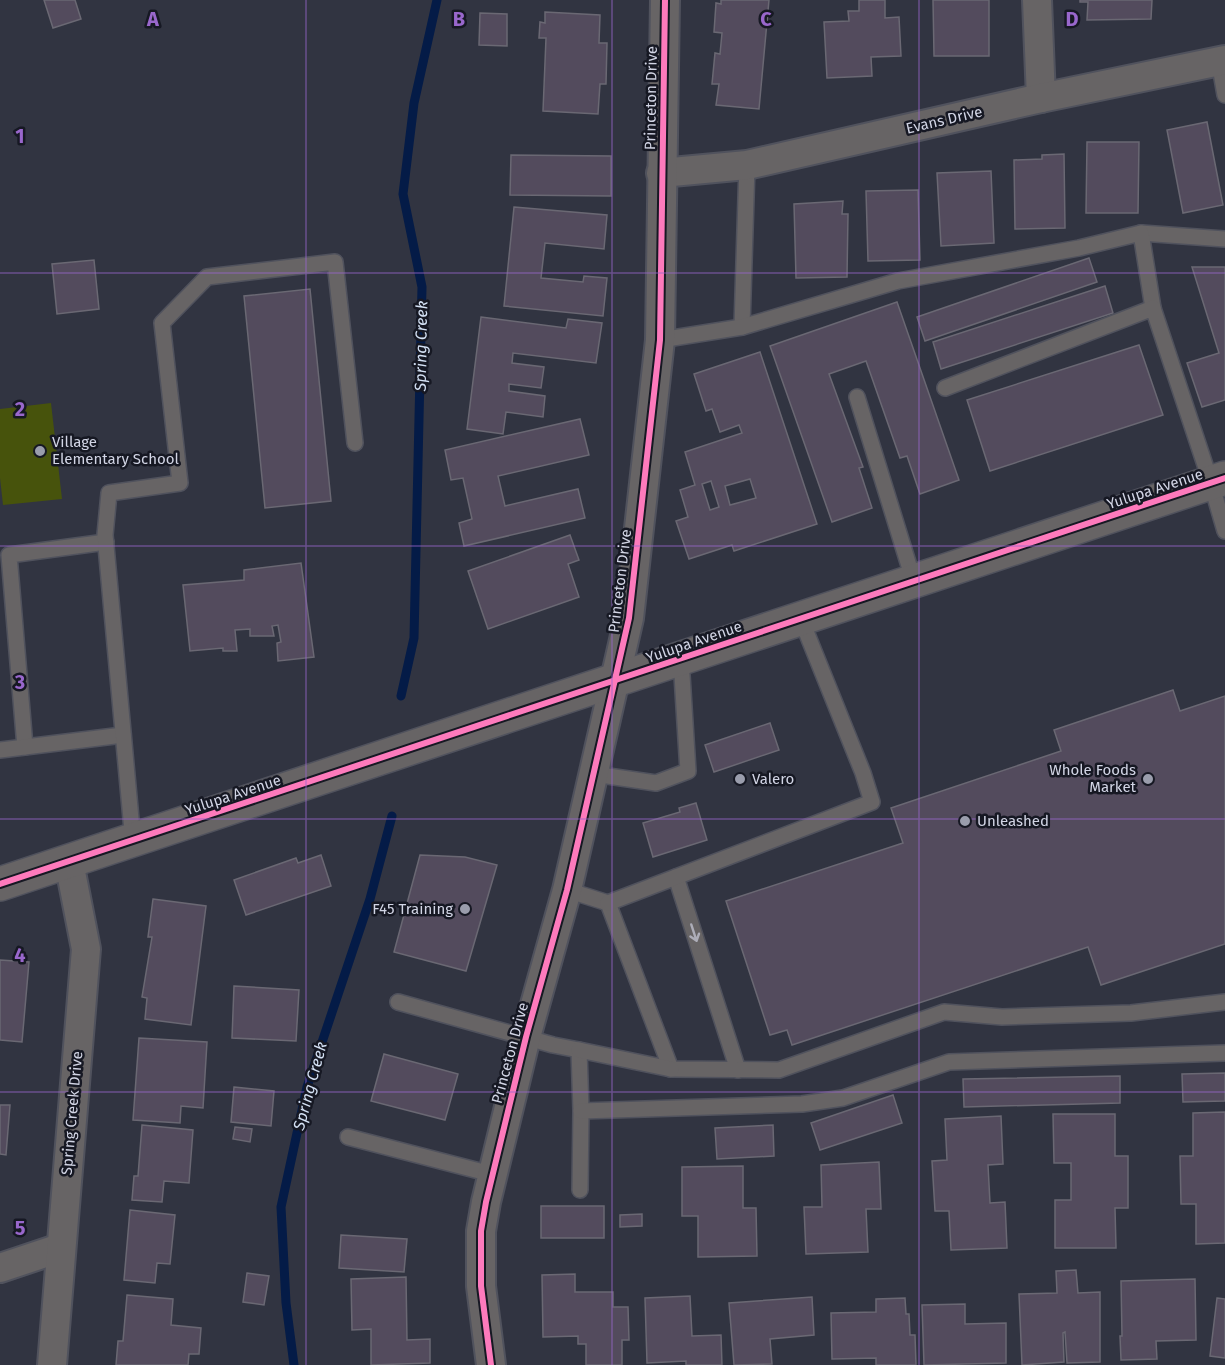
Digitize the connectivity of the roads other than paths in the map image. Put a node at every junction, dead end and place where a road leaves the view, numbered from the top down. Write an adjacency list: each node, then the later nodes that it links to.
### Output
1 (665, 0): 7 (street, Princeton Drive)
2 (1037, 0): 5 (street)
3 (1222, 60): 4 (lane); 5 (street, Evans Drive)
4 (1225, 95)
5 (1041, 98): 6 (street, Evans Drive)
6 (747, 165): 7 (street, Evans Drive); 11 (lane)
7 (661, 173): 12 (street, Princeton Drive)
8 (1141, 233): 9 (lane); 10 (lane); 11 (lane)
9 (1225, 239)
10 (1153, 308): 13 (lane); 16 (lane)
11 (742, 327): 12 (lane)
12 (660, 340): 23 (street, Princeton Drive)
13 (945, 388)
14 (856, 397): 20 (lane)
15 (355, 443): 18 (lane)
16 (1218, 481): 17 (lane); 20 (street, Yulupa Avenue)
17 (1225, 531)
18 (106, 542): 19 (lane); 24 (lane)
19 (4, 555): 25 (lane)
20 (914, 582): 21 (street, Yulupa Avenue)
21 (801, 619): 22 (street, Yulupa Avenue); 30 (lane)
22 (681, 659): 23 (street, Yulupa Avenue); 27 (lane)
23 (616, 681): 27 (street, Princeton Drive); 28 (street, Yulupa Avenue)
24 (123, 735): 25 (lane); 28 (lane)
25 (25, 747): 26 (lane)
26 (0, 750)
27 (594, 774): 32 (street, Princeton Drive)
28 (133, 841): 29 (street, Yulupa Avenue)
29 (69, 862): 31 (street, Yulupa Avenue); 45 (street, Spring Creek Drive)
30 (676, 877): 33 (lane); 40 (lane, one-way to 40)
31 (0, 884)
32 (567, 890): 33 (lane); 36 (street, Princeton Drive)
33 (608, 903): 39 (lane)
34 (398, 1002): 36 (lane)
35 (1225, 1002): 40 (lane)
36 (526, 1037): 37 (lane); 43 (street, Princeton Drive)
37 (579, 1050): 39 (lane); 41 (lane)
38 (1225, 1053): 41 (lane)
39 (670, 1069): 40 (lane)
40 (738, 1070)
41 (581, 1111): 44 (lane)
42 (348, 1137): 43 (lane)
43 (491, 1174): 48 (street, Princeton Drive)
44 (580, 1190)
45 (60, 1248): 46 (street); 47 (street, Spring Creek Drive)
46 (0, 1268)
47 (52, 1365)
48 (491, 1365)

